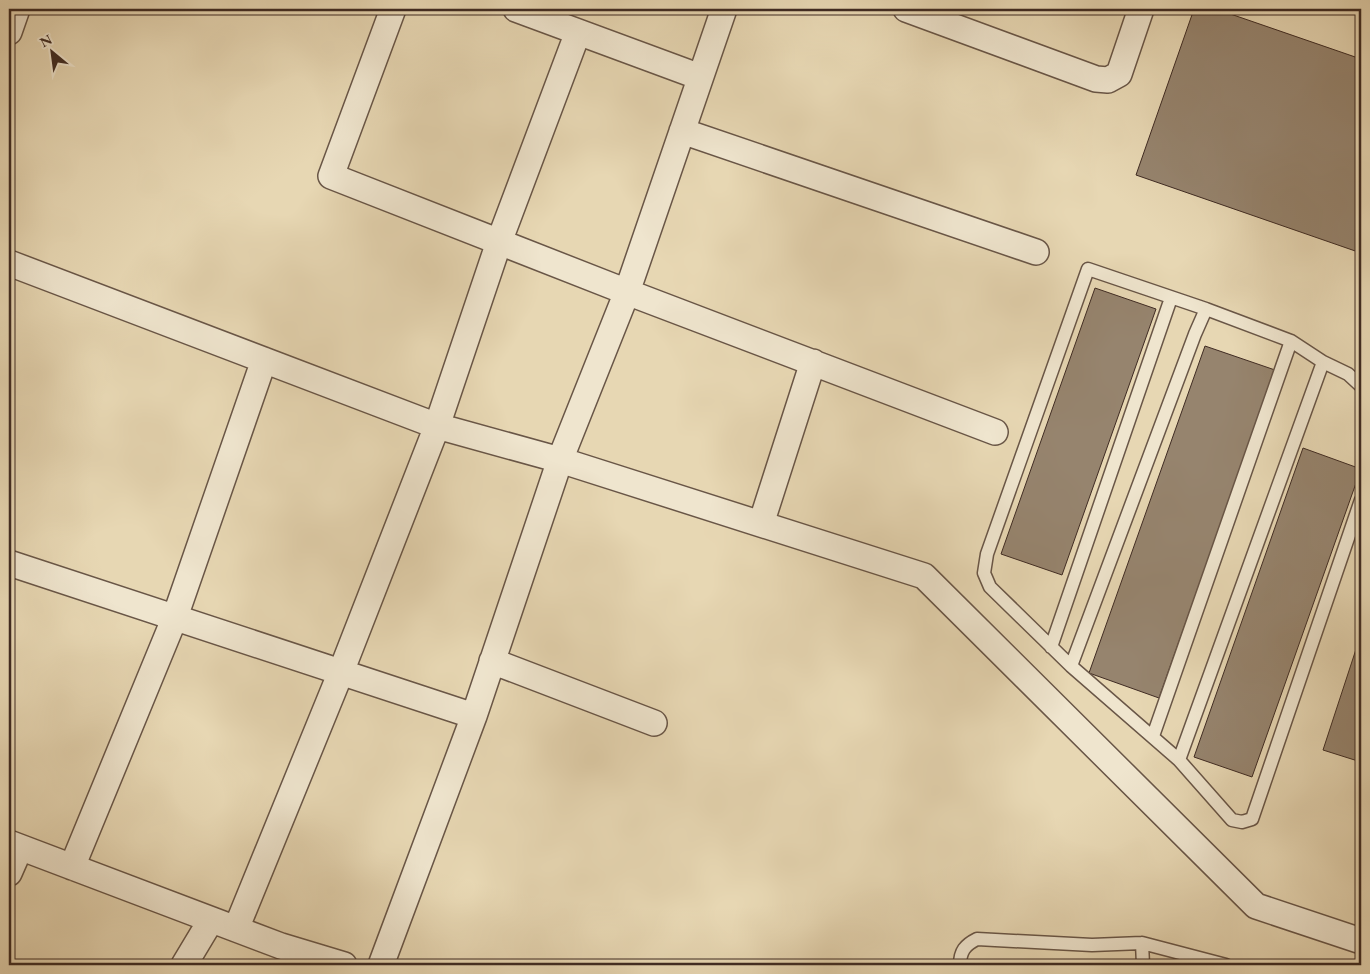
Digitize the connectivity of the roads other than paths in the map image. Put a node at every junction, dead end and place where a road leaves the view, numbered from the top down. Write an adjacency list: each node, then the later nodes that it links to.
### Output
1 (17, 9): 7 (street)
2 (393, 9): 11 (street)
3 (516, 9): 8 (street)
4 (724, 9): 9 (street)
5 (906, 9): 6 (street)
6 (1141, 9)
7 (9, 32)
8 (578, 32): 9 (street); 11 (street)
9 (700, 77): 10 (street)
10 (682, 131): 12 (street); 14 (street)
11 (498, 242): 14 (street); 22 (street)
12 (1036, 252)
13 (9, 263): 18 (street)
14 (627, 292): 19 (street); 24 (street)
15 (1171, 298): 16 (lane); 29 (lane); 29 (lane)
16 (1206, 309): 17 (lane); 31 (lane)
17 (1291, 341): 20 (lane); 35 (lane)
18 (264, 360): 22 (street); 28 (street)
19 (813, 362): 23 (street); 26 (street)
20 (1323, 362): 21 (lane); 36 (lane)
21 (1361, 386)
22 (437, 426): 24 (street); 32 (street)
23 (995, 432)
24 (560, 460): 26 (street); 30 (street)
25 (1361, 500): 36 (lane)
26 (761, 524): 42 (street)
27 (9, 563): 28 (street)
28 (175, 617): 32 (street); 38 (street)
29 (1051, 647): 31 (lane)
30 (492, 661): 33 (street); 34 (street)
31 (1071, 666): 35 (lane)
32 (340, 672): 33 (street); 41 (street)
33 (474, 716): 46 (street)
34 (654, 723)
35 (1153, 736): 36 (lane)
36 (1179, 760)
37 (14, 845): 38 (street); 39 (street)
38 (72, 867): 40 (street)
39 (9, 872)
40 (211, 920): 41 (street); 44 (street)
41 (236, 929): 45 (street)
42 (1361, 941)
43 (1142, 943): 47 (lane); 48 (lane); 49 (lane)
44 (184, 965)
45 (344, 965)
46 (380, 965)
47 (960, 965)
48 (1143, 965)
49 (1226, 965)

